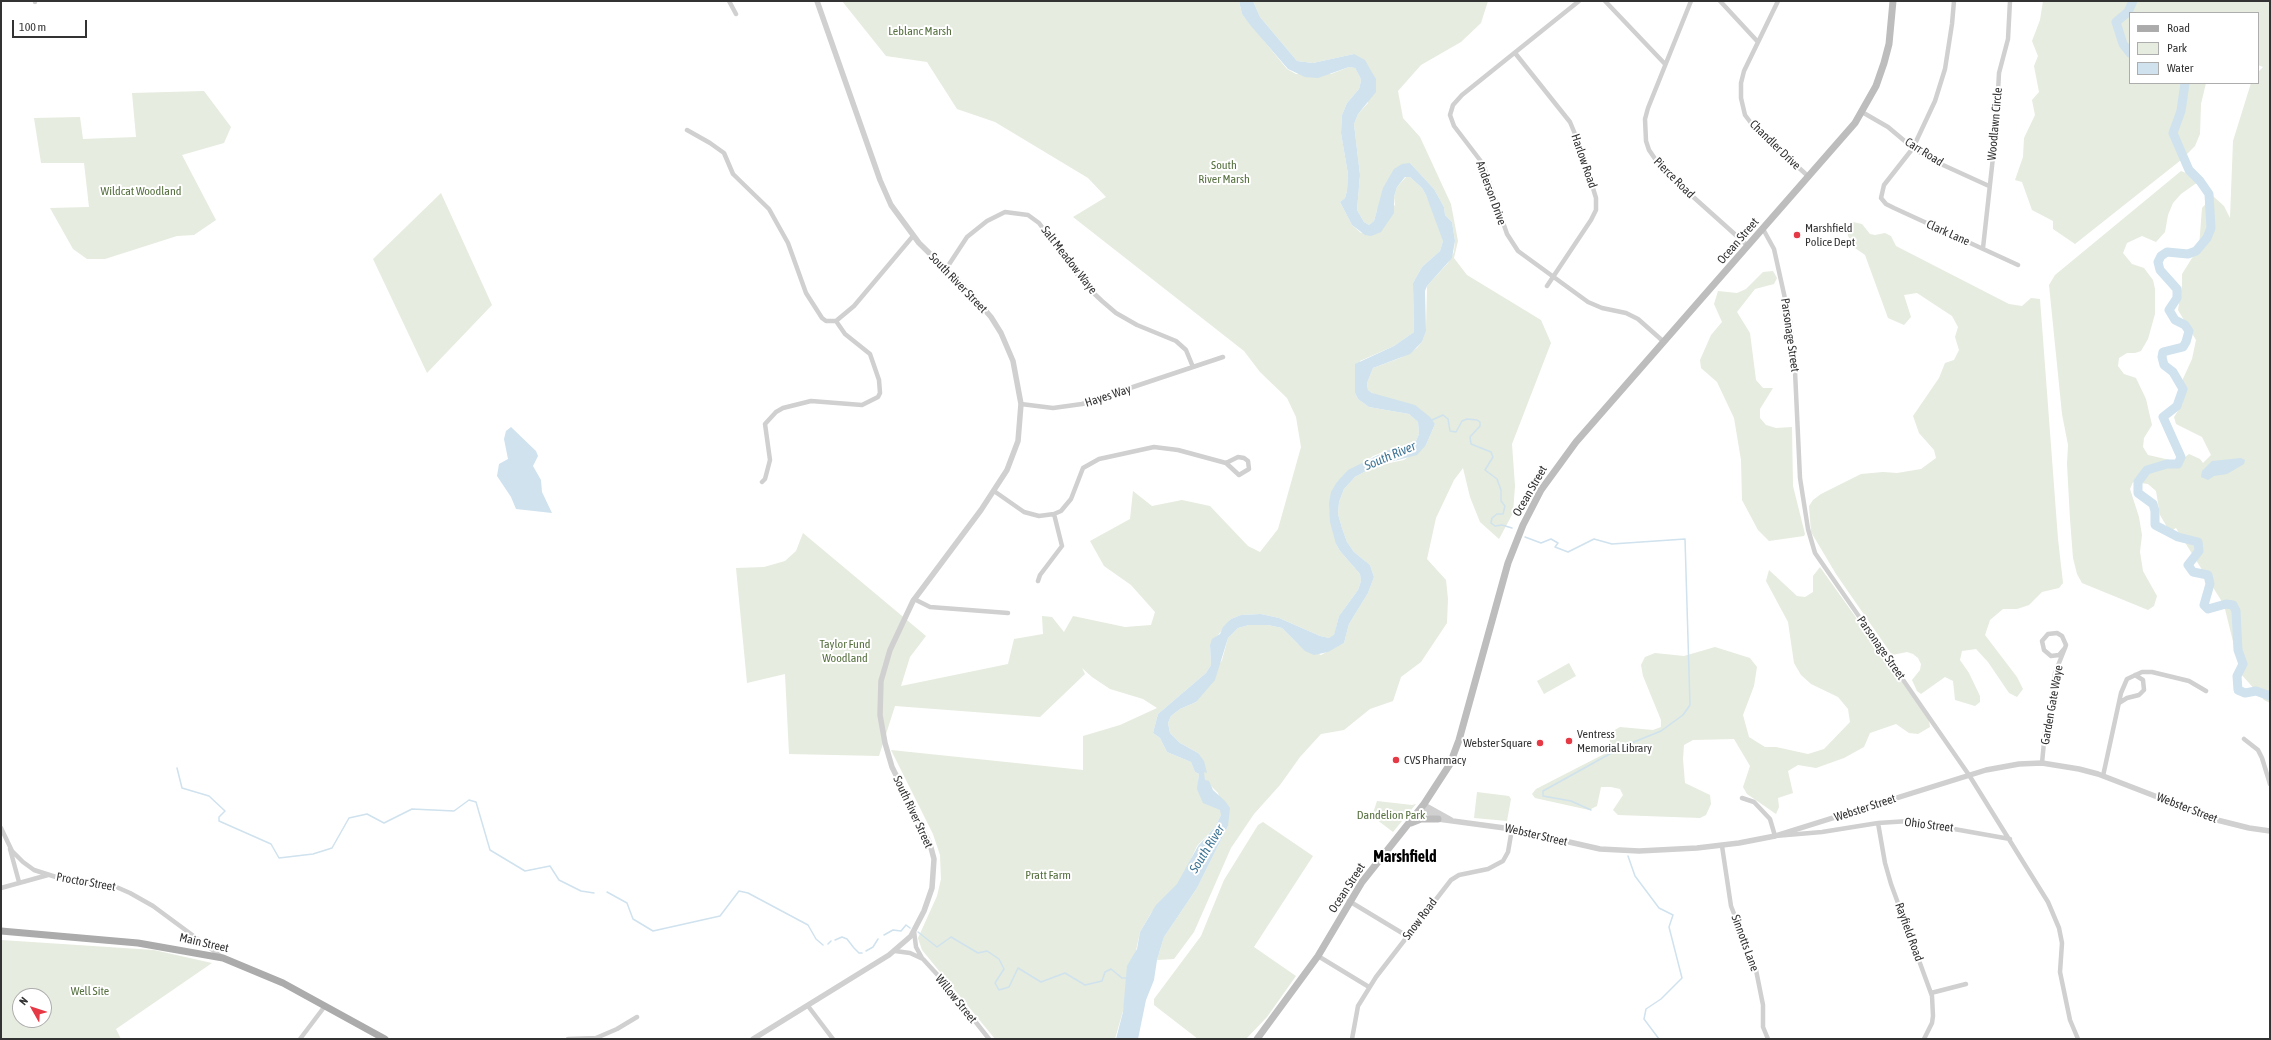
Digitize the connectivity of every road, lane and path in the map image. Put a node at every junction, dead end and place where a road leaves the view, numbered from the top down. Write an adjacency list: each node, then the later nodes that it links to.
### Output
1 (729, 1): 11 (street)
2 (817, 1): 21 (street, South River Street)
3 (1579, 1): 13 (street, Anderson Drive)
4 (1605, 1): 14 (street)
5 (1691, 1): 14 (street, Pierce Road)
6 (1720, 1): 12 (street)
7 (1778, 1): 12 (street, Chandler Drive)
8 (1893, 1): 15 (main road, Ocean Street)
9 (1954, 1): 17 (street)
10 (2010, 1): 19 (street, Woodlawn Circle)
11 (736, 14)
12 (1758, 42): 18 (street, Chandler Drive)
13 (1516, 53): 26 (street, Harlow Road); 26 (street, Anderson Drive)
14 (1665, 64): 22 (street, Pierce Road)
15 (1862, 112): 17 (street, Carr Road); 18 (main road, Ocean Street)
16 (687, 130): 28 (street)
17 (1913, 148): 19 (street, Carr Road); 23 (street, Clark Lane)
18 (1809, 177): 20 (main road, Ocean Street)
19 (1989, 186): 23 (street, Woodlawn Circle)
20 (1763, 229): 22 (main road, Ocean Street); 46 (street, Parsonage Street)
21 (913, 236): 25 (street, South River Street); 28 (street)
22 (1748, 246): 29 (main road, Ocean Street)
23 (1983, 248): 24 (street, Clark Lane)
24 (2018, 265)
25 (946, 269): 31 (street, Salt Meadow Waye); 32 (street, South River Street)
26 (1553, 276): 27 (street, Harlow Road); 29 (street, Anderson Drive)
27 (1547, 286)
28 (836, 321): 34 (street)
29 (1664, 342): 50 (main road, Ocean Street)
30 (1222, 357): 31 (street, Hayes Way)
31 (1193, 368): 32 (street, Hayes Way)
32 (1022, 404): 35 (street, South River Street)
33 (1226, 463): 33 (street); 36 (street)
34 (762, 482)
35 (994, 491): 36 (street); 38 (street, South River Street)
36 (1054, 514): 37 (street)
37 (1038, 581)
38 (914, 599): 39 (street); 67 (street, South River Street)
39 (1008, 613)
40 (2065, 648): 40 (street); 45 (street, Garden Gate Waye)
41 (2135, 675): 42 (street); 43 (street); 43 (street)
42 (2206, 691)
43 (2119, 704): 47 (street)
44 (2244, 739): 48 (street)
45 (2042, 763): 46 (street, Webster Street); 47 (street, Webster Street)
46 (1969, 774): 58 (street, Webster Street); 59 (street, Parsonage Street)
47 (2103, 776): 57 (street, Webster Street)
48 (2270, 784)
49 (1742, 798): 58 (street)
50 (1424, 804): 51 (street); 52 (street, Webster Street); 54 (main road, Ocean Street)
51 (1438, 820): 52 (street, Webster Street); 54 (main road)
52 (1452, 820): 56 (street, Webster Street)
53 (1878, 823): 58 (street, Ohio Street); 59 (street, Ohio Street); 75 (street, Rayfield Road)
54 (1408, 825): 65 (main road, Ocean Street)
55 (1, 828): 61 (street)
56 (1512, 829): 60 (street, Webster Street); 68 (street, Snow Road)
57 (2270, 831)
58 (1775, 836): 60 (street, Webster Street)
59 (2010, 839): 89 (street, Parsonage Street)
60 (1722, 846): 87 (street, Sinnotts Lane)
61 (10, 847): 62 (street); 63 (street)
62 (48, 875): 63 (street, Proctor Street); 71 (street, Proctor Street)
63 (19, 882): 64 (street, Proctor Street)
64 (1, 888)
65 (1349, 901): 68 (street); 70 (main road, Ocean Street)
66 (1, 931): 71 (main road, Main Street)
67 (914, 931): 69 (street, South River Street); 72 (street, Willow Street)
68 (1407, 936): 74 (street, Snow Road)
69 (895, 951): 72 (street, Willow Street); 77 (street, South River Street)
70 (1318, 956): 74 (street); 85 (main road, Ocean Street)
71 (223, 958): 76 (main road, Main Street)
72 (923, 960): 84 (street, Willow Street)
73 (1966, 984): 75 (street)
74 (1369, 987): 86 (street, Snow Road)
75 (1930, 992): 88 (street, Rayfield Road)
76 (325, 1006): 79 (street); 80 (main road, Main Street)
77 (808, 1006): 82 (street, South River Street); 83 (street)
78 (637, 1017): 81 (street)
79 (300, 1039)
80 (384, 1039)
81 (568, 1039)
82 (753, 1039)
83 (833, 1039)
84 (989, 1039)
85 (1257, 1039)
86 (1352, 1039)
87 (1768, 1039)
88 (1924, 1039)
89 (2078, 1039)

